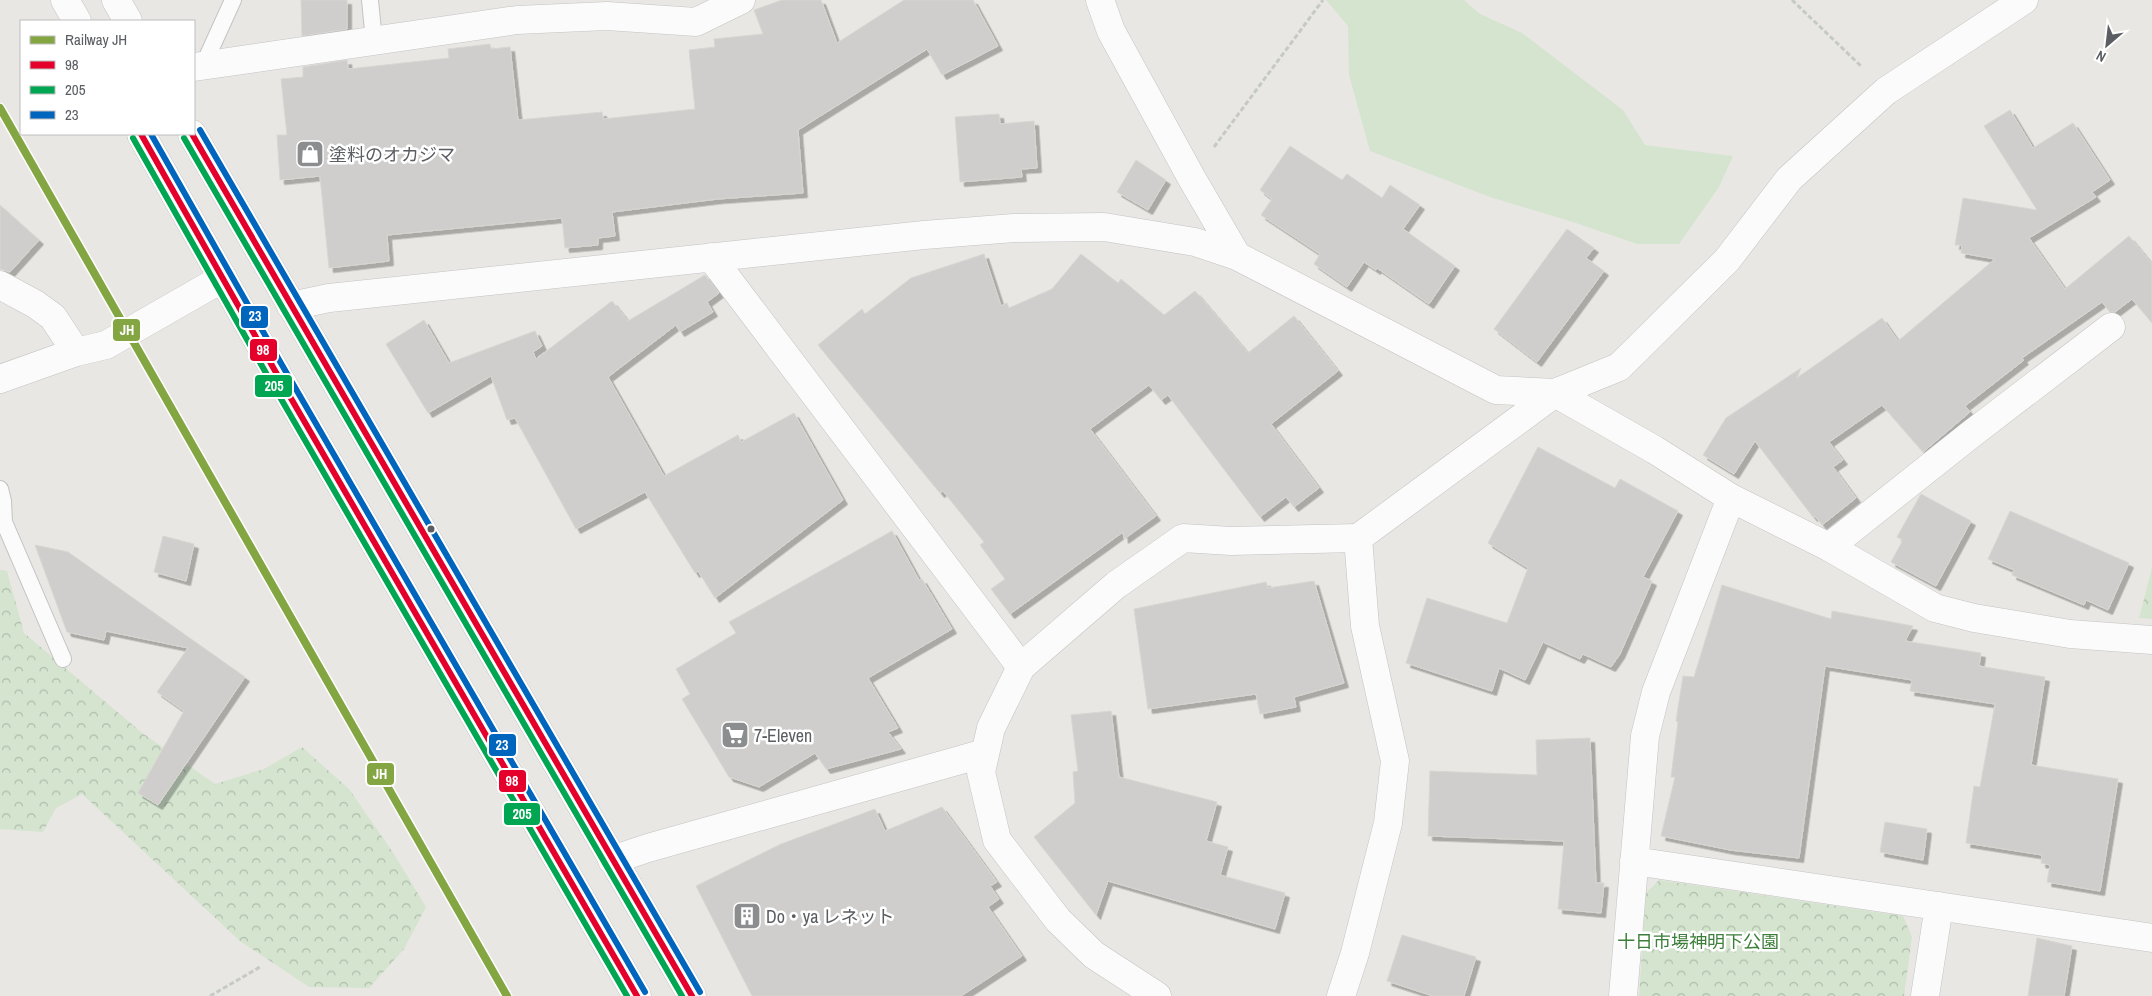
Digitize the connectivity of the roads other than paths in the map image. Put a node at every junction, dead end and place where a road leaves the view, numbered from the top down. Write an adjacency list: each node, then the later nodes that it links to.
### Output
1 (65, 0): 8 (street)
2 (116, 0): 9 (street)
3 (233, 0): 11 (lane)
4 (370, 0): 10 (lane)
5 (741, 0): 10 (street)
6 (1100, 0): 14 (street)
7 (2024, 0): 22 (street)
8 (76, 20)
9 (127, 20)
10 (374, 41): 11 (street)
11 (198, 66)
12 (142, 135): 16 (street)
13 (193, 135): 18 (street)
14 (1237, 256): 15 (street); 22 (street)
15 (710, 257): 18 (street); 29 (street)
16 (223, 278): 20 (street); 35 (street)
17 (0, 285): 20 (street)
18 (291, 306): 31 (street)
19 (2111, 327): 26 (street)
20 (76, 352): 21 (street)
21 (0, 379)
22 (1555, 393): 24 (street); 25 (street)
23 (0, 489): 28 (lane)
24 (1731, 498): 26 (street); 32 (street)
25 (1358, 538): 29 (street); 38 (street)
26 (1829, 547): 27 (street)
27 (2152, 640)
28 (63, 659)
29 (1021, 667): 30 (street)
30 (985, 754): 31 (street); 37 (street)
31 (612, 860): 36 (street)
32 (1634, 861): 33 (street); 39 (street)
33 (1939, 906): 34 (street); 40 (street)
34 (2152, 938)
35 (636, 996)
36 (692, 996)
37 (1158, 996)
38 (1341, 996)
39 (1623, 996)
40 (1925, 996)

